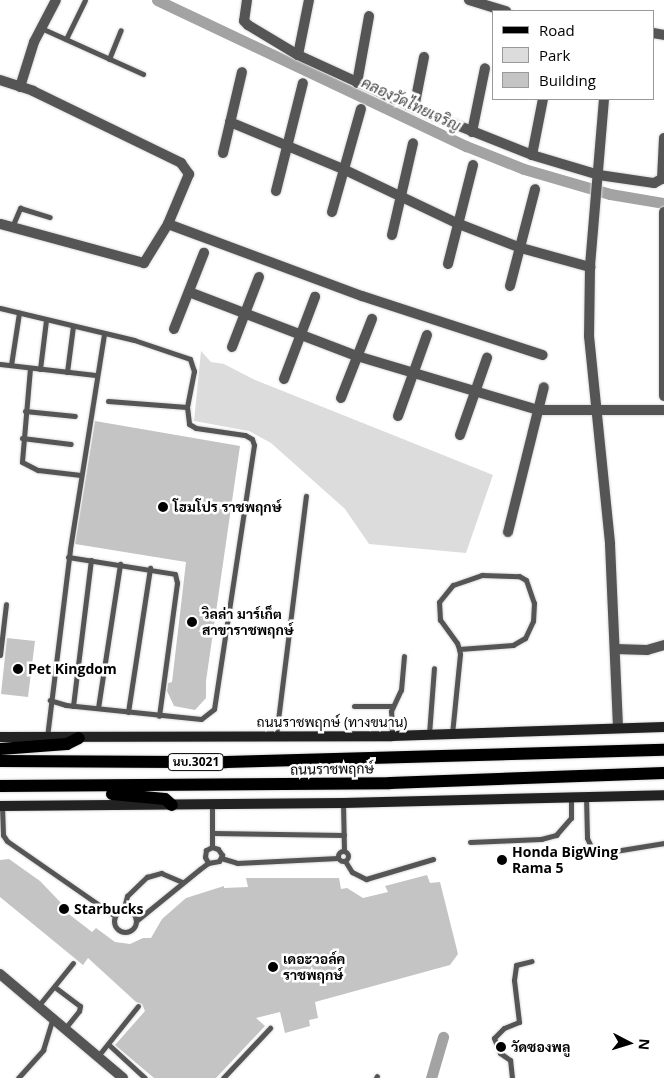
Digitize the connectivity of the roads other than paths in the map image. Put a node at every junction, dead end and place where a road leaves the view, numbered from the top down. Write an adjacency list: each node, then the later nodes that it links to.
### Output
1 (56, 0): 8 (street)
2 (85, 0): 10 (lane)
3 (247, 0): 11 (street)
4 (309, 0): 11 (street)
5 (469, 0): 6 (street)
6 (503, 10)
7 (369, 16): 19 (street)
8 (41, 28): 10 (lane); 20 (street)
9 (121, 30): 13 (lane)
10 (66, 39): 13 (lane)
11 (298, 55): 19 (street)
12 (424, 57): 23 (street)
13 (109, 59): 16 (lane)
14 (485, 68): 26 (street)
15 (242, 72): 25 (street)
16 (143, 74)
17 (0, 80): 20 (street)
18 (303, 83): 29 (street)
19 (357, 83): 23 (street)
20 (20, 87): 42 (street)
21 (543, 100): 31 (street)
22 (604, 100): 34 (street)
23 (414, 108): 26 (street)
24 (360, 109): 33 (street)
25 (230, 122): 29 (street); 30 (street)
26 (472, 132): 31 (street)
27 (664, 138): 34 (street)
28 (413, 143): 37 (street)
29 (289, 146): 33 (street); 36 (street)
30 (223, 153)
31 (532, 155): 34 (street)
32 (473, 165): 43 (street)
33 (343, 169): 37 (street); 38 (street)
34 (598, 178): 49 (street)
35 (535, 189): 46 (street)
36 (276, 191)
37 (401, 197): 43 (street); 45 (street)
38 (332, 212)
39 (664, 212): 78 (street)
40 (50, 217): 44 (lane)
41 (0, 224): 44 (street)
42 (168, 224): 44 (street); 65 (street)
43 (459, 224): 46 (street); 48 (street)
44 (12, 227)
45 (392, 235)
46 (521, 248): 49 (street); 51 (street)
47 (204, 252): 52 (street)
48 (448, 264)
49 (590, 267): 85 (street)
50 (259, 277): 56 (street)
51 (510, 286)
52 (189, 292): 56 (street); 60 (street)
53 (315, 297): 62 (street)
54 (0, 308): 55 (lane)
55 (19, 313): 58 (lane); 69 (lane)
56 (247, 314): 62 (street); 64 (street)
57 (372, 319): 66 (street)
58 (46, 320): 59 (lane); 71 (lane)
59 (73, 326): 61 (lane); 72 (lane)
60 (174, 329)
61 (104, 334): 74 (lane); 81 (lane)
62 (302, 336): 66 (street); 75 (street)
63 (427, 336): 73 (street)
64 (232, 347)
65 (543, 355)
66 (357, 356): 73 (street); 79 (street)
67 (487, 358): 77 (street)
68 (0, 364): 69 (lane)
69 (11, 365): 70 (lane)
70 (30, 368): 71 (lane); 84 (lane)
71 (40, 369): 72 (lane)
72 (67, 372): 74 (lane)
73 (412, 374): 77 (street); 87 (street)
74 (96, 375): 91 (lane)
75 (284, 379)
76 (544, 387): 82 (street)
77 (474, 390): 82 (street); 88 (street)
78 (664, 396)
79 (341, 398)
80 (108, 401): 81 (lane)
81 (187, 407): 111 (lane)
82 (538, 410): 85 (street); 93 (street)
83 (664, 410): 85 (street)
84 (25, 411): 86 (lane); 89 (lane)
85 (595, 412): 101 (street)
86 (75, 416)
87 (398, 416)
88 (460, 435)
89 (22, 438): 90 (lane); 91 (lane)
90 (71, 444)
91 (80, 475): 94 (lane)
92 (306, 496): 116 (lane)
93 (508, 532)
94 (68, 557): 95 (lane); 105 (lane)
95 (91, 560): 96 (lane); 106 (lane)
96 (120, 564): 97 (lane); 109 (lane)
97 (150, 568): 110 (lane); 111 (lane)
98 (6, 604): 102 (lane)
99 (664, 646): 101 (street)
100 (459, 649): 100 (lane); 115 (lane)
101 (615, 649): 113 (street)
102 (0, 655)
103 (404, 656): 108 (lane)
104 (434, 668): 114 (lane)
105 (50, 700): 106 (lane); 119 (lane)
106 (73, 706): 109 (lane)
107 (354, 706): 108 (lane)
108 (393, 706): 117 (lane)
109 (98, 708): 110 (lane)
110 (128, 712): 111 (lane)
111 (159, 716)
112 (664, 727): 113 (main road, ถนนราชพฤกษ์ (ทางขนาน) / นบ.3021)
113 (618, 728): 115 (main road, ถนนราชพฤกษ์ (ทางขนาน) / นบ.3021)
114 (429, 735): 115 (main road, ถนนราชพฤกษ์ (ทางขนาน) / นบ.3021); 117 (main road, ถนนราชพฤกษ์ (ทางขนาน) / นบ.3021)
115 (452, 735)
116 (276, 736): 117 (main road, ถนนราชพฤกษ์ (ทางขนาน) / นบ.3021); 120 (main road, ถนนราชพฤกษ์ (ทางขนาน) / นบ.3021)
117 (392, 736)
118 (0, 737): 119 (main road, ถนนราชพฤกษ์ (ทางขนาน) / นบ.3021)
119 (47, 738): 120 (main road, ถนนราชพฤกษ์ (ทางขนาน) / นบ.3021)
120 (78, 738): 121 (main road)
121 (0, 749)
122 (664, 750): 123 (main road, ถนนราชพฤกษ์ / นบ.3021)
123 (0, 761)
124 (664, 773): 126 (main road, ถนนราชพฤกษ์ / นบ.3021)
125 (0, 786): 126 (main road, ถนนราชพฤกษ์ / นบ.3021)
126 (90, 787): 132 (main road)
127 (664, 795): 129 (main road)
128 (571, 796): 129 (main road); 130 (main road); 137 (lane)
129 (586, 796): 138 (lane)
130 (344, 803): 131 (main road); 135 (lane)
131 (212, 804): 132 (main road); 134 (lane)
132 (172, 805): 133 (main road)
133 (1, 806): 136 (lane)
134 (213, 833): 135 (lane); 139 (lane)
135 (344, 835): 140 (lane)
136 (1, 836): 148 (lane)
137 (470, 842)
138 (664, 843)
139 (212, 847): 141 (lane); 145 (lane)
140 (344, 851): 142 (lane); 144 (lane)
141 (221, 858): 142 (lane); 145 (lane)
142 (338, 858): 144 (lane)
143 (433, 859): 144 (lane)
144 (345, 861)
145 (208, 863): 146 (lane)
146 (182, 882): 147 (lane); 149 (lane)
147 (123, 910): 148 (lane); 149 (lane)
148 (115, 916): 149 (lane)
149 (136, 921)
150 (532, 961): 165 (lane)
151 (74, 963): 153 (lane)
152 (0, 974): 154 (street)
153 (56, 988): 154 (lane); 157 (lane)
154 (39, 1005): 156 (street)
155 (138, 1006): 159 (lane)
156 (53, 1018): 157 (street); 161 (lane)
157 (65, 1028): 160 (street)
158 (270, 1028): 164 (lane)
159 (108, 1044): 160 (lane); 163 (lane)
160 (98, 1056): 162 (street)
161 (18, 1078)
162 (123, 1078)
163 (145, 1078)
164 (223, 1078)
165 (512, 1078)

